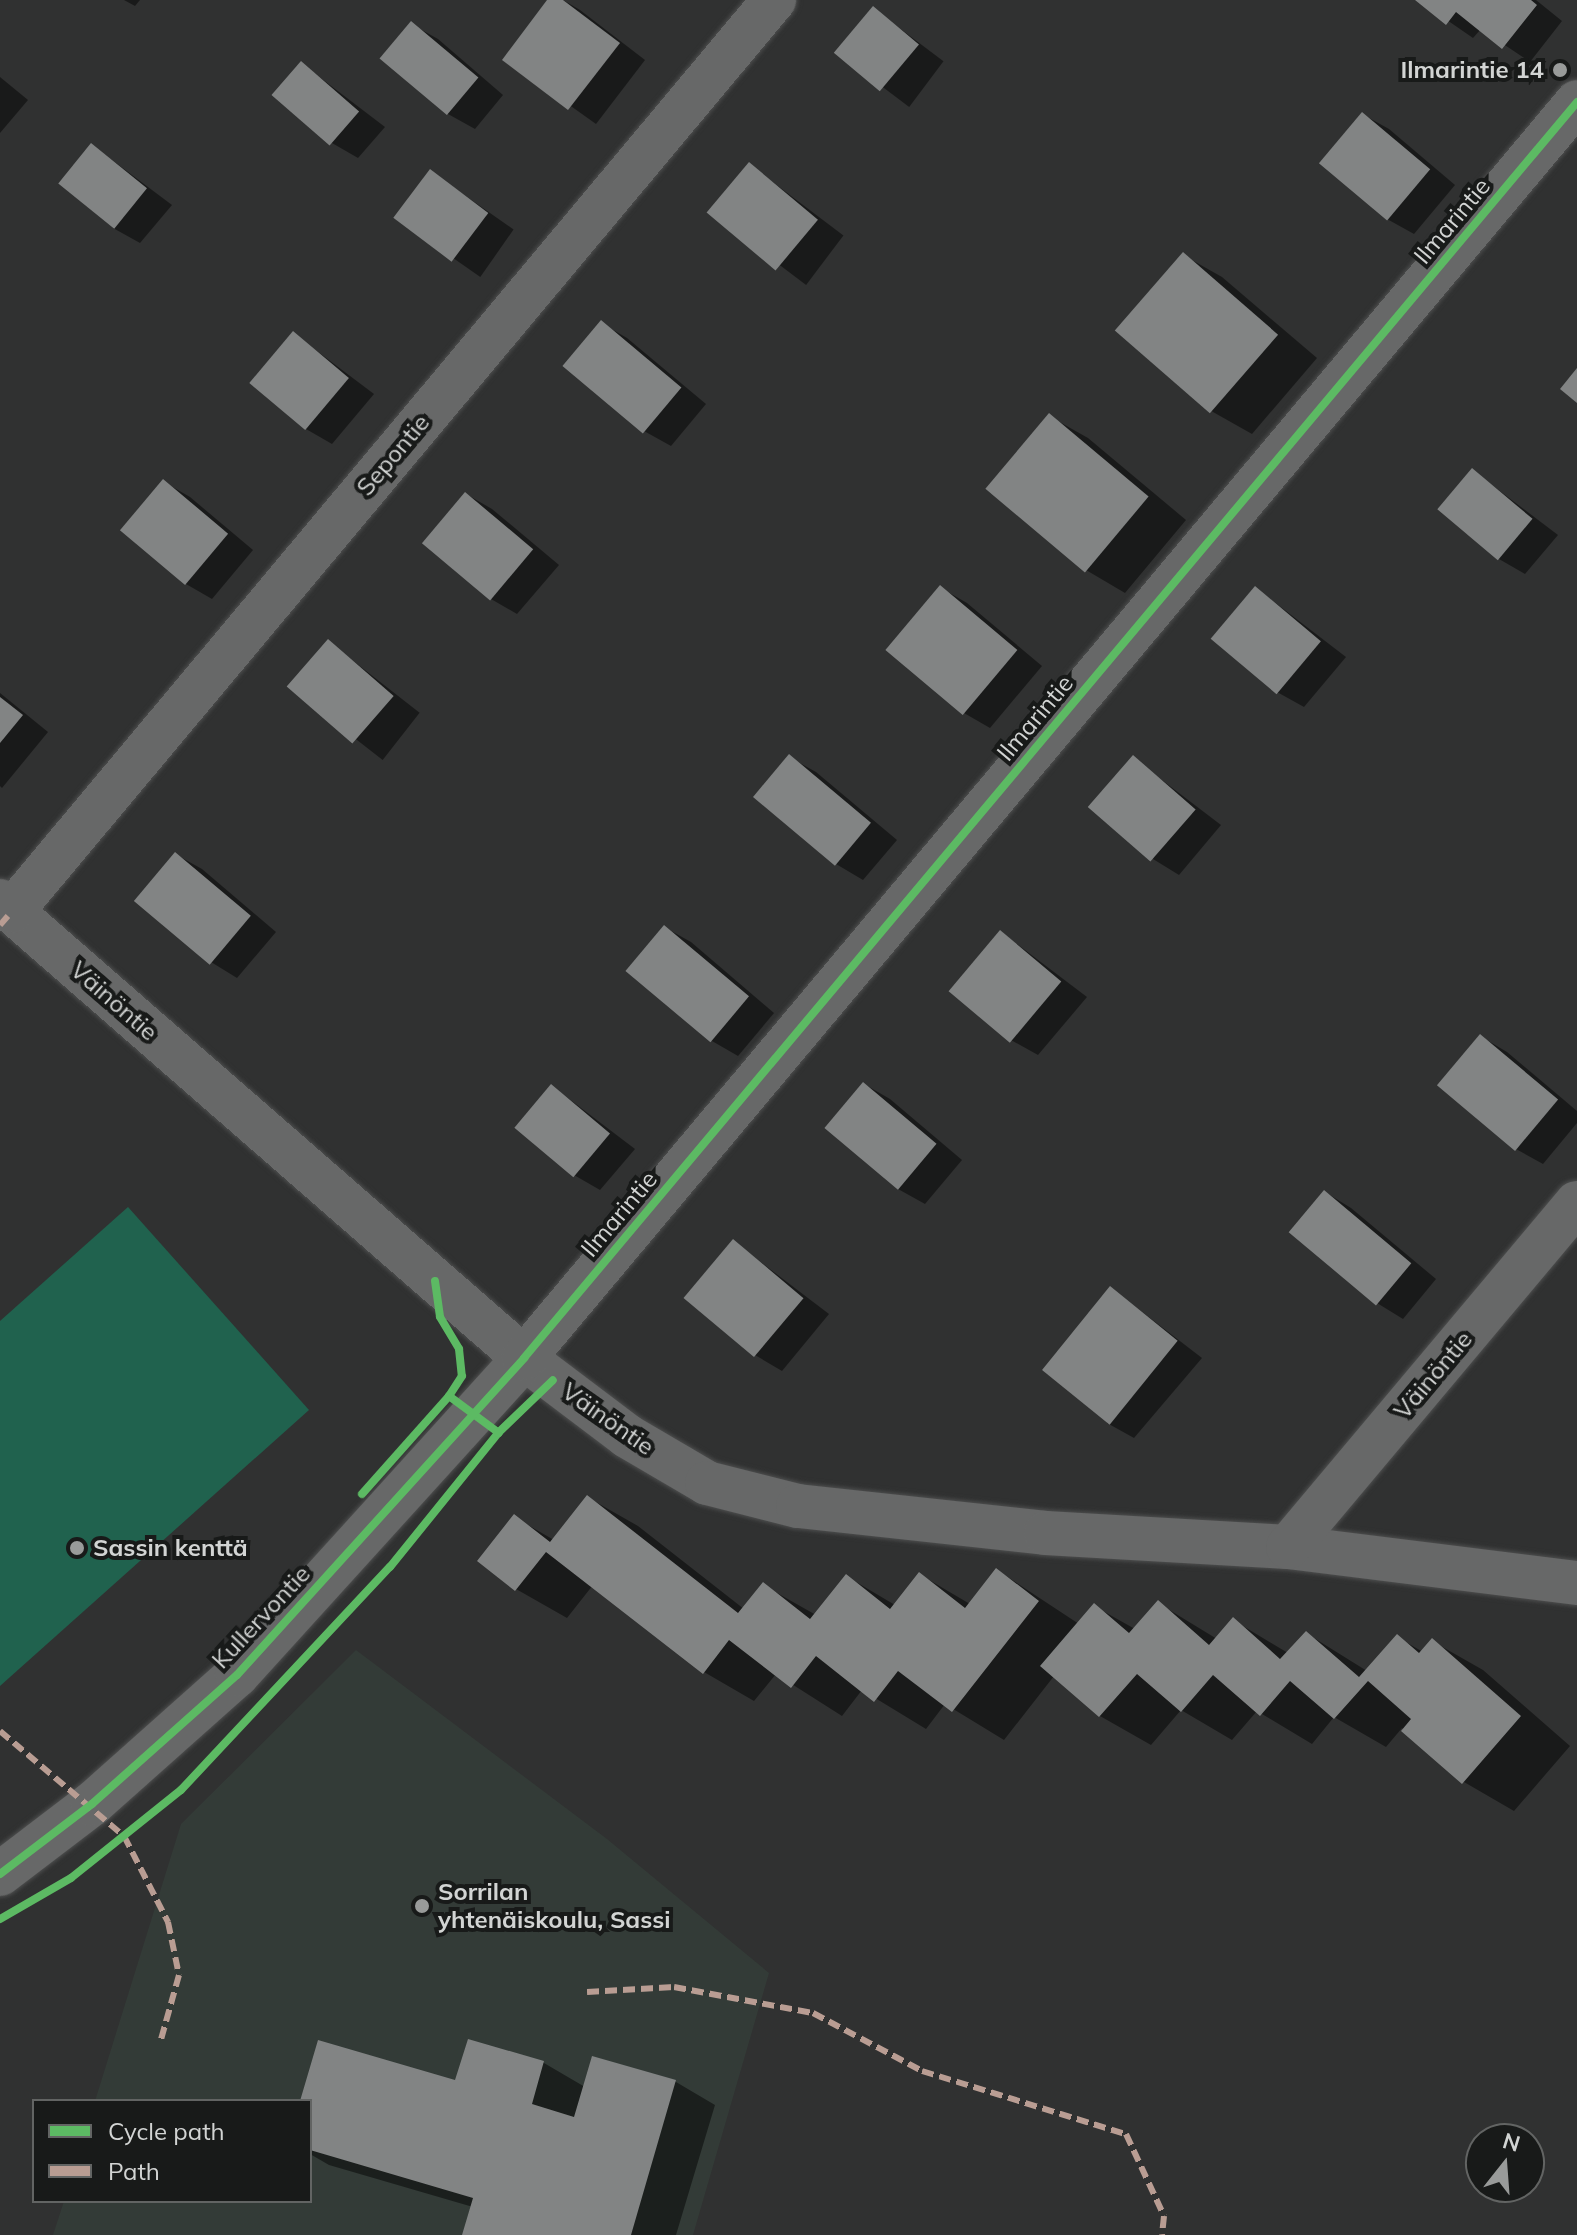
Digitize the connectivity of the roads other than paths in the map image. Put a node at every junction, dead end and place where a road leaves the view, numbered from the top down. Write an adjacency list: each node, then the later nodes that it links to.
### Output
1 (774, 0): 3 (street, Sepontie)
2 (1577, 102): 5 (street, Ilmarintie)
3 (6, 906): 5 (street, Väinöntie)
4 (1577, 1203): 6 (street, Väinöntie)
5 (524, 1358): 6 (street, Väinöntie); 8 (street, Kullervontie)
6 (1288, 1547): 7 (street, Väinöntie)
7 (1577, 1583)
8 (0, 1874)

